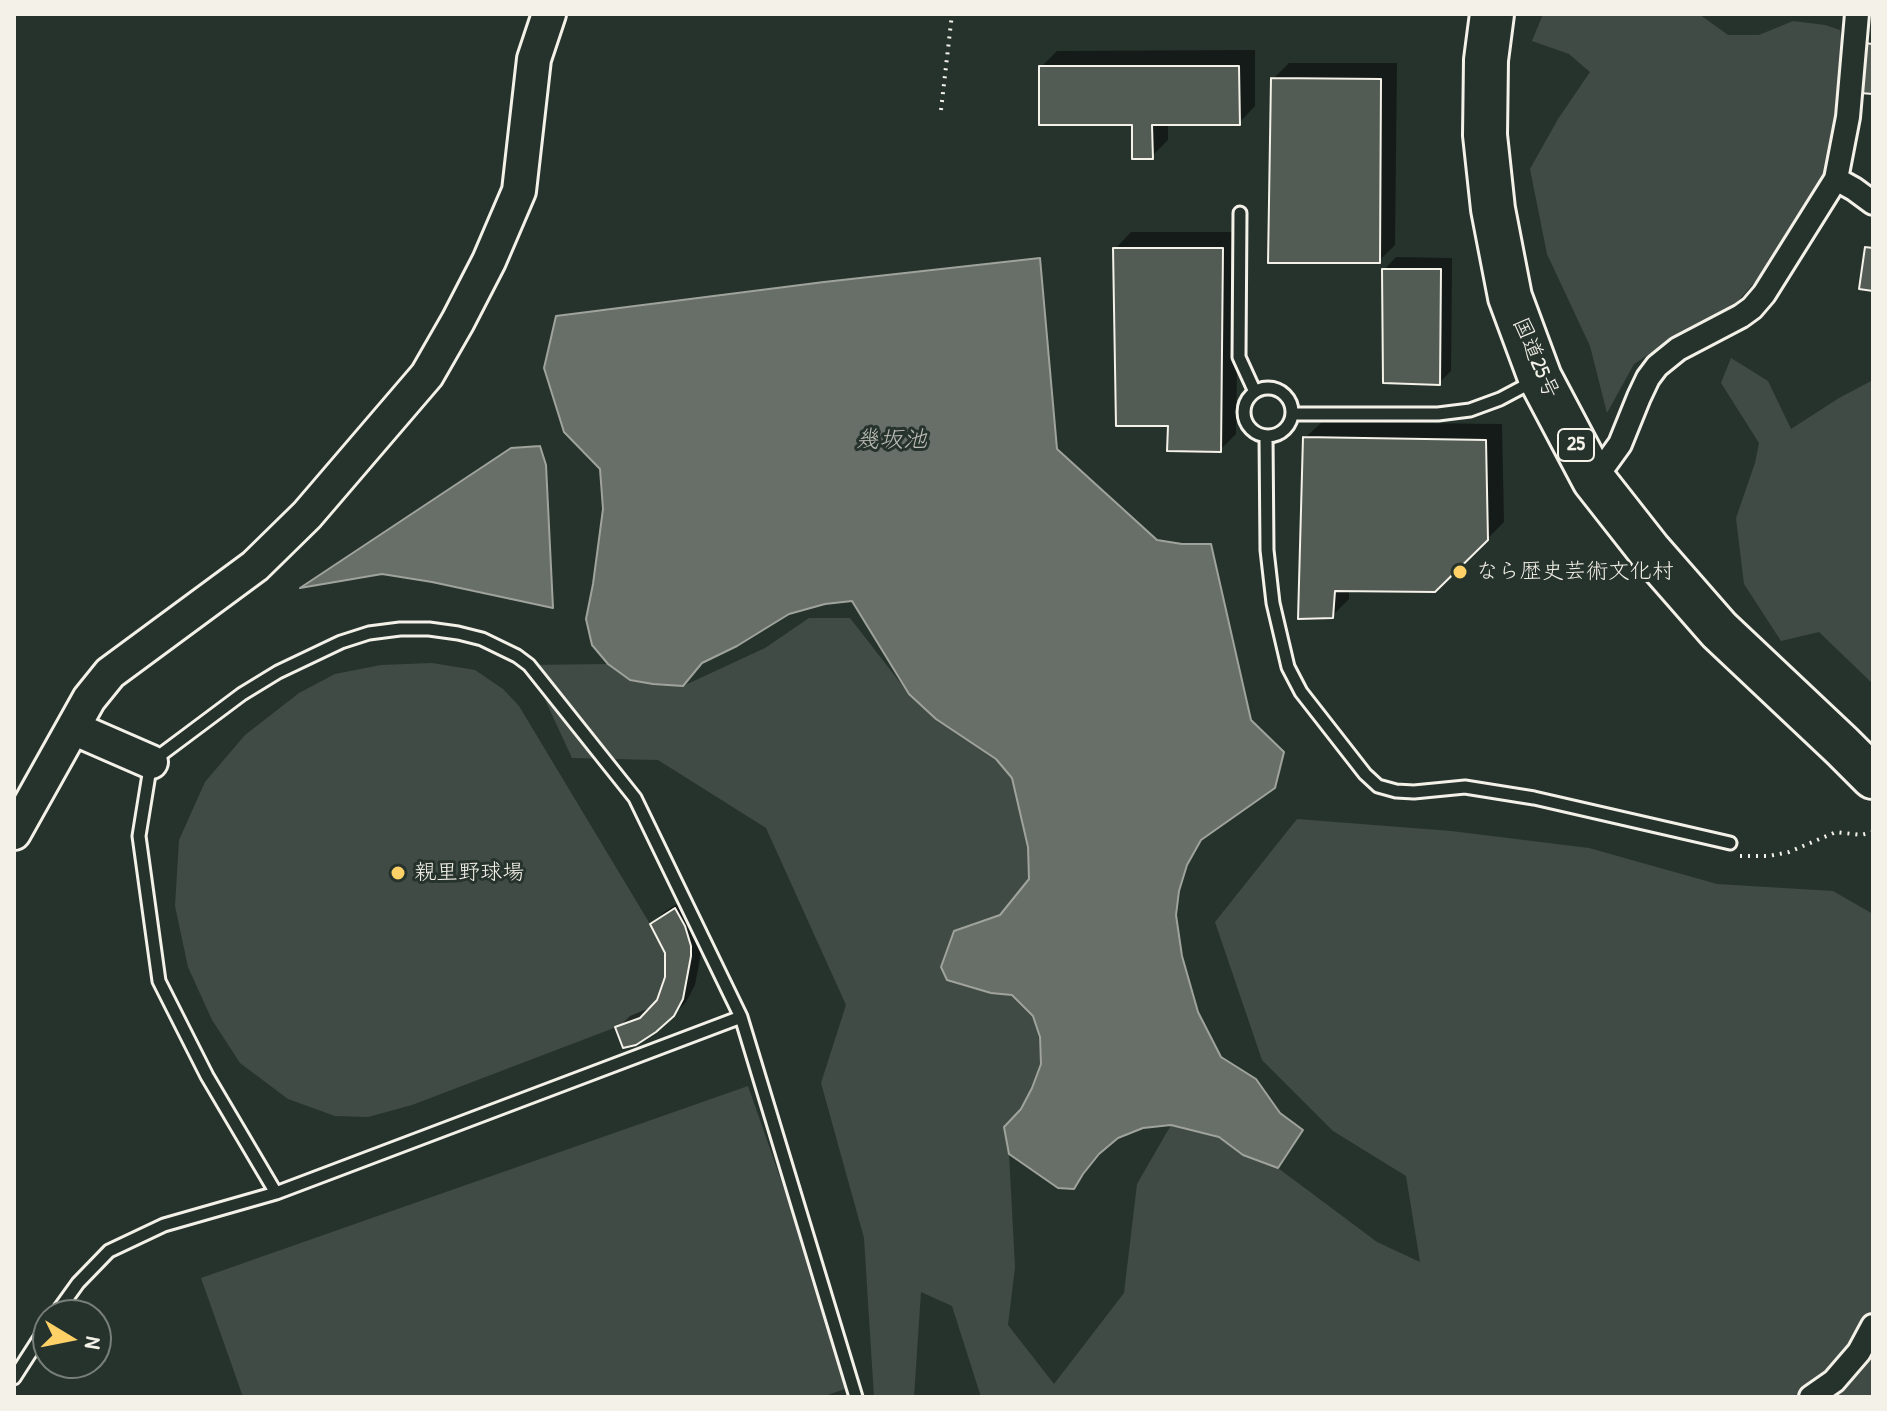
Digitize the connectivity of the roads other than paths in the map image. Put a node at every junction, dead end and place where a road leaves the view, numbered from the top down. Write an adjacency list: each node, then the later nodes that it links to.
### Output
1 (549, 14): 12 (street)
2 (1492, 14): 7 (highway, 国道25号 / 25)
3 (1857, 14): 4 (street)
4 (1836, 179): 5 (street); 11 (street)
5 (1873, 203)
6 (1240, 213): 8 (lane)
7 (1540, 378): 9 (lane); 11 (highway, 国道25号 / 25)
8 (1255, 392): 9 (lane); 10 (lane)
9 (1292, 414): 10 (lane)
10 (1266, 437): 16 (lane)
11 (1594, 480): 14 (highway, 国道25号 / 25)
12 (73, 728): 13 (street); 15 (street)
13 (151, 762): 17 (lane); 18 (lane)
14 (1873, 777)
15 (14, 833)
16 (1730, 843)
17 (741, 1017): 18 (lane); 23 (lane)
18 (276, 1193): 19 (lane)
19 (66, 1299)
20 (1873, 1326): 24 (street)
21 (32, 1350): 22 (lane)
22 (14, 1378)
23 (856, 1397)
24 (1811, 1397)

